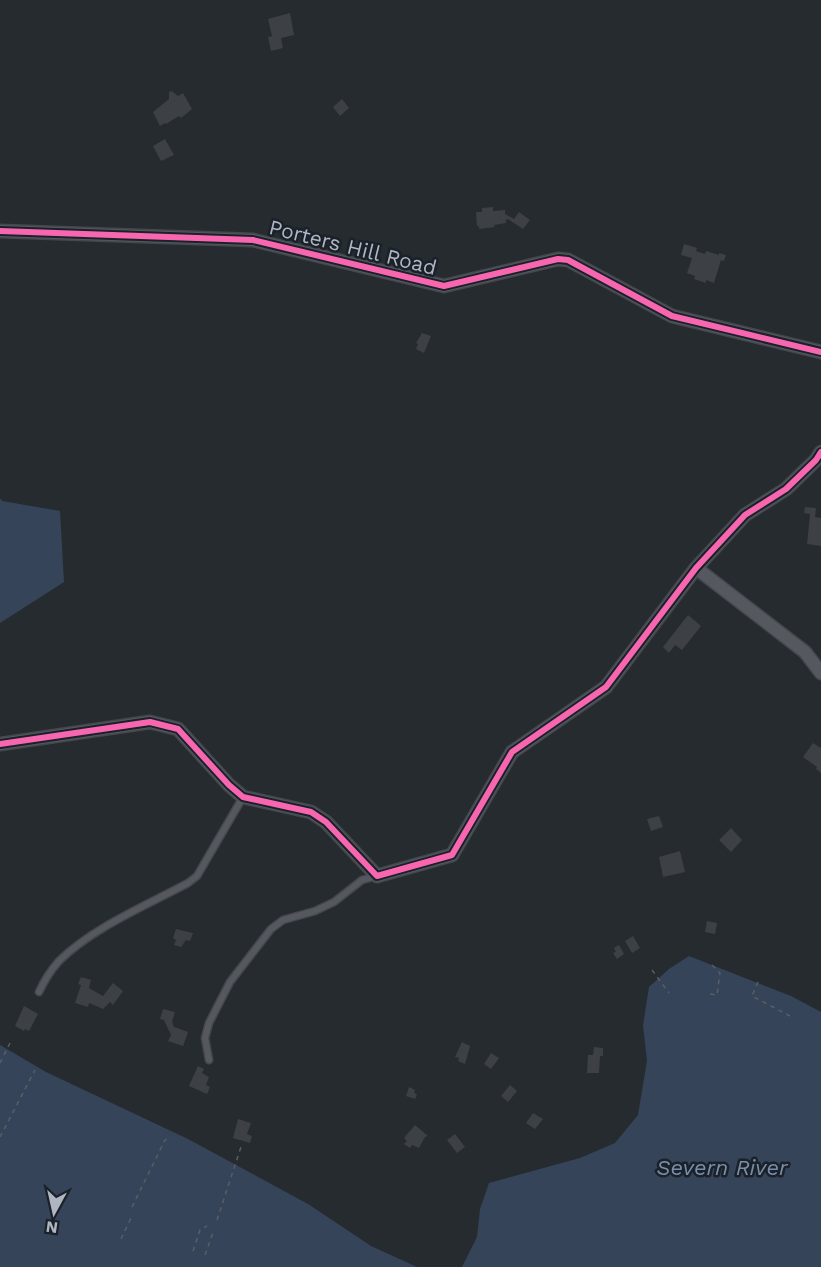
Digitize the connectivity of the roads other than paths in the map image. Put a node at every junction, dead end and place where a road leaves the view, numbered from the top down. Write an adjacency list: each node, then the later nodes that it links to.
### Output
1 (0, 231): 2 (street, Porters Hill Road)
2 (821, 352)
3 (821, 452): 4 (street)
4 (696, 568): 5 (street); 8 (street)
5 (821, 673)
6 (0, 744): 7 (street)
7 (243, 797): 8 (street); 9 (lane)
8 (377, 876): 10 (lane)
9 (39, 992)
10 (209, 1060)

